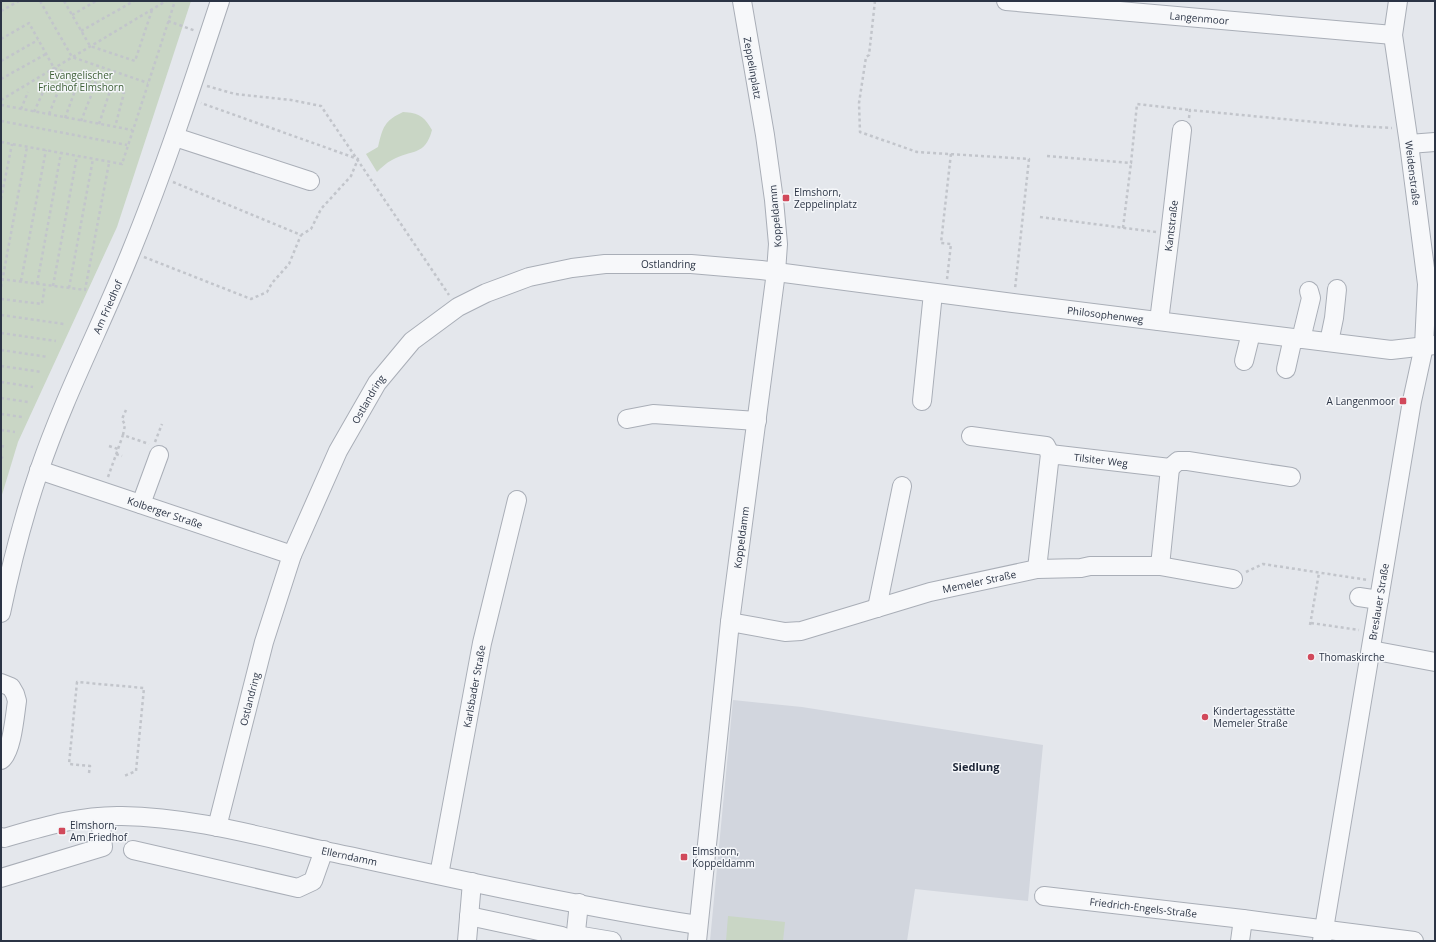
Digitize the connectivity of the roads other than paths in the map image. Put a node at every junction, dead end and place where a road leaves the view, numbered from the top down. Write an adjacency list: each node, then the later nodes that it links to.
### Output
1 (220, 1): 9 (street, Am Friedhof)
2 (742, 1): 7 (street, Zeppelinplatz)
3 (1006, 1): 5 (street, Langenmoor)
4 (1398, 1): 5 (street, Weidenstraße)
5 (1393, 36): 8 (street, Weidenstraße)
6 (1182, 130): 16 (street, Kantstraße)
7 (765, 135): 12 (street, Koppeldamm)
8 (1408, 136): 10 (street); 20 (street, Weidenstraße)
9 (175, 137): 11 (street); 30 (street, Am Friedhof)
10 (1435, 142)
11 (310, 181)
12 (776, 272): 15 (street, Philosophenweg); 25 (street, Koppeldamm); 35 (street, Ostlandring)
13 (1337, 289): 19 (street)
14 (1308, 291): 18 (street)
15 (939, 293): 16 (street, Philosophenweg); 23 (street)
16 (1159, 321): 17 (street, Philosophenweg)
17 (1251, 333): 18 (street, Philosophenweg); 21 (street)
18 (1297, 338): 19 (street, Philosophenweg); 22 (street)
19 (1329, 342): 20 (street, Philosophenweg)
20 (1429, 346): 39 (street, Breslauer Straße)
21 (1244, 361)
22 (1286, 369)
23 (922, 401)
24 (627, 419): 25 (street)
25 (757, 421): 43 (street, Koppeldamm)
26 (971, 436): 28 (street)
27 (156, 450): 34 (street)
28 (1050, 454): 29 (street, Tilsiter Weg); 37 (street)
29 (1170, 468): 31 (street); 36 (street)
30 (39, 470): 34 (street, Kolberger Straße); 42 (street, Am Friedhof)
31 (1291, 477)
32 (902, 486): 41 (street)
33 (517, 500): 53 (street, Karlsbader Straße)
34 (141, 504): 35 (street, Kolberger Straße)
35 (292, 555): 49 (street, Ostlandring)
36 (1160, 566): 37 (street, Memeler Straße); 38 (street, Memeler Straße)
37 (1037, 569): 41 (street, Memeler Straße)
38 (1233, 578)
39 (1381, 591): 40 (street); 44 (street, Breslauer Straße)
40 (1359, 597)
41 (877, 608): 43 (street, Memeler Straße)
42 (1, 613)
43 (730, 622): 60 (street, Koppeldamm)
44 (1371, 650): 45 (street); 61 (street, Breslauer Straße)
45 (1435, 662)
46 (1, 683): 47 (street)
47 (1, 760)
48 (100, 817): 49 (street, Ellerndamm); 50 (street, Ellerndamm); 54 (street)
49 (217, 827): 52 (street, Ellerndamm)
50 (1, 837)
51 (133, 850): 52 (street)
52 (324, 850): 53 (street, Ellerndamm)
53 (439, 875): 55 (street, Ellerndamm)
54 (1, 878)
55 (472, 882): 57 (street, Ellerndamm); 58 (street)
56 (1044, 896): 59 (street, Friedrich-Engels-Straße)
57 (579, 903): 60 (street, Ellerndamm); 62 (street)
58 (469, 916): 62 (street); 63 (street)
59 (1243, 919): 61 (street, Friedrich-Engels-Straße); 65 (street)
60 (697, 933)
61 (1322, 935): 66 (street)
62 (571, 938): 64 (street)
63 (467, 941)
64 (612, 941)
65 (1240, 941)
66 (1414, 941)

